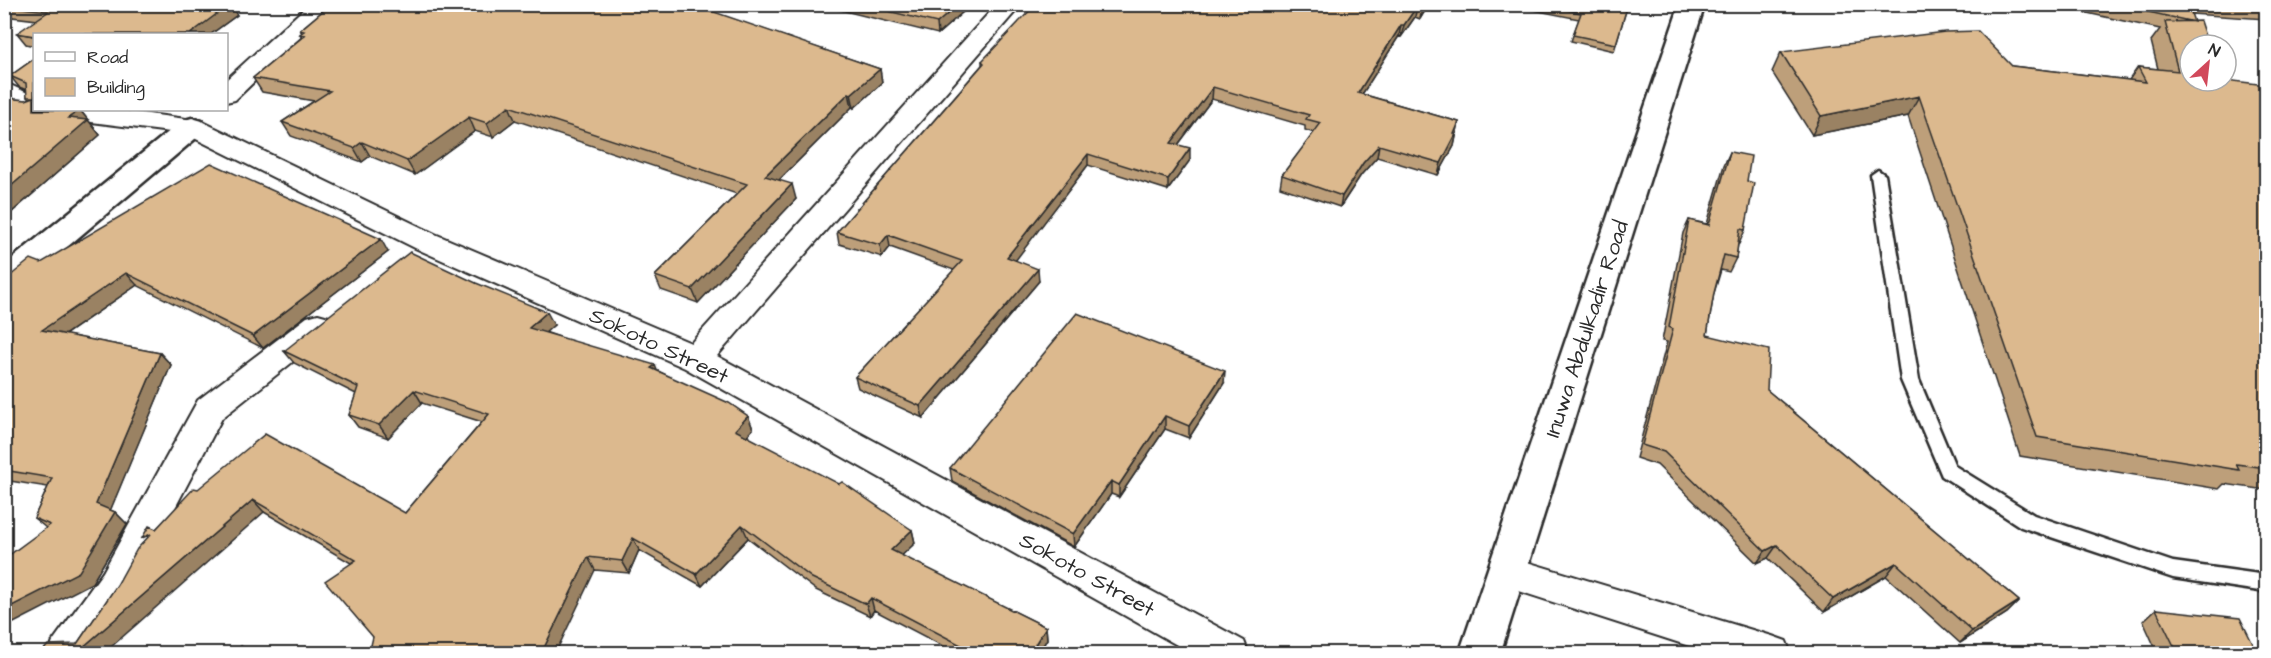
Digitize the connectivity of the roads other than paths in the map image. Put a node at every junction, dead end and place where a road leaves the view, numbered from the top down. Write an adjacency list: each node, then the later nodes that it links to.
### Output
1 (323, 4): 5 (street)
2 (1010, 4): 14 (street)
3 (1694, 4): 15 (main road, Inuwa Abdulkadir Road)
4 (4, 90): 6 (street)
5 (228, 92)
6 (33, 105)
7 (78, 111): 8 (street, Sokoto Street)
8 (201, 118): 10 (street, Sokoto Street); 12 (main road)
9 (1878, 175): 16 (lane)
10 (425, 241): 11 (street); 14 (street, Sokoto Street)
11 (397, 263)
12 (4, 284)
13 (341, 307): 17 (street)
14 (696, 359): 18 (street, Sokoto Street)
15 (1507, 572): 19 (main road, Inuwa Abdulkadir Road); 20 (street)
16 (2266, 584)
17 (67, 654)
18 (1230, 654)
19 (1479, 654)
20 (1772, 654)

